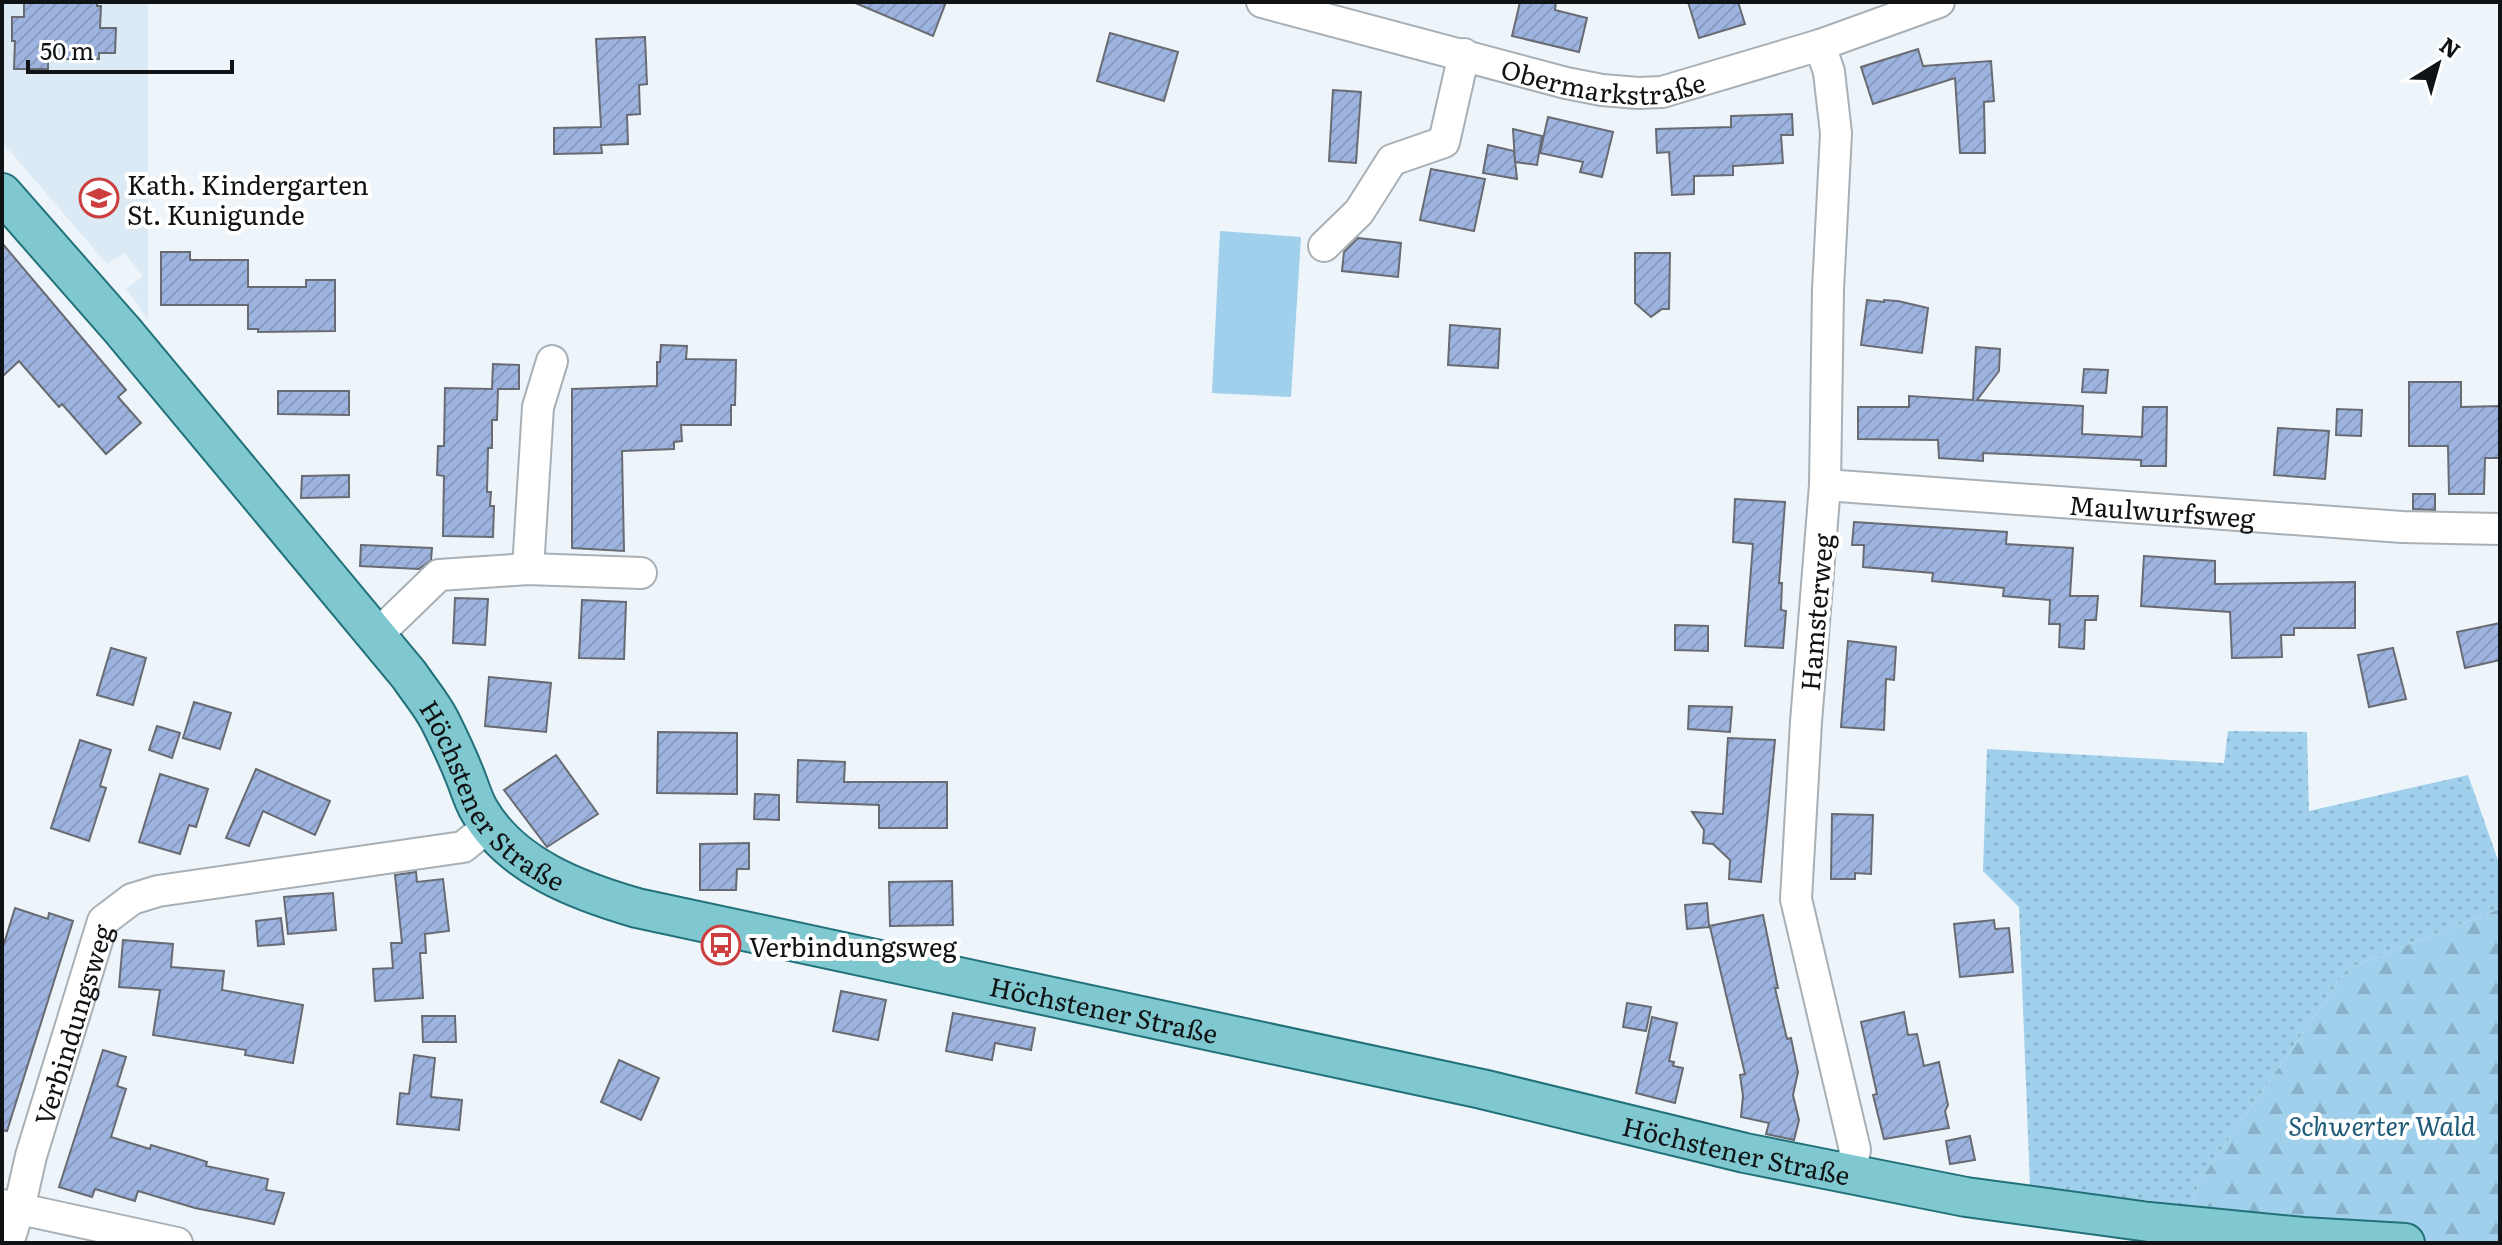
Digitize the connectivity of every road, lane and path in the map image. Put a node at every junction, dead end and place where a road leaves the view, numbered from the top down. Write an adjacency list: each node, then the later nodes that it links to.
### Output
1 (1262, 2): 4 (street, Obermarkstraße)
2 (1939, 2): 3 (street, Obermarkstraße)
3 (1820, 45): 4 (street, Obermarkstraße); 8 (street, Hamsterweg)
4 (1464, 54): 6 (street)
5 (2, 193): 12 (main road, Höchstener Straße)
6 (1324, 246)
7 (552, 361): 10 (street)
8 (1825, 485): 9 (street, Maulwurfsweg); 14 (street, Hamsterweg)
9 (2500, 529)
10 (528, 569): 11 (street); 12 (street)
11 (641, 573)
12 (377, 635): 13 (main road, Höchstener Straße)
13 (490, 825): 14 (main road, Höchstener Straße); 15 (street, Verbindungsweg)
14 (1850, 1175): 16 (main road, Höchstener Straße)
15 (10, 1207): 17 (street, Verbindungsweg); 18 (street)
16 (2147, 1232): 19 (main road, Höchstener Straße)
17 (8, 1243)
18 (177, 1243)
19 (2405, 1243)

